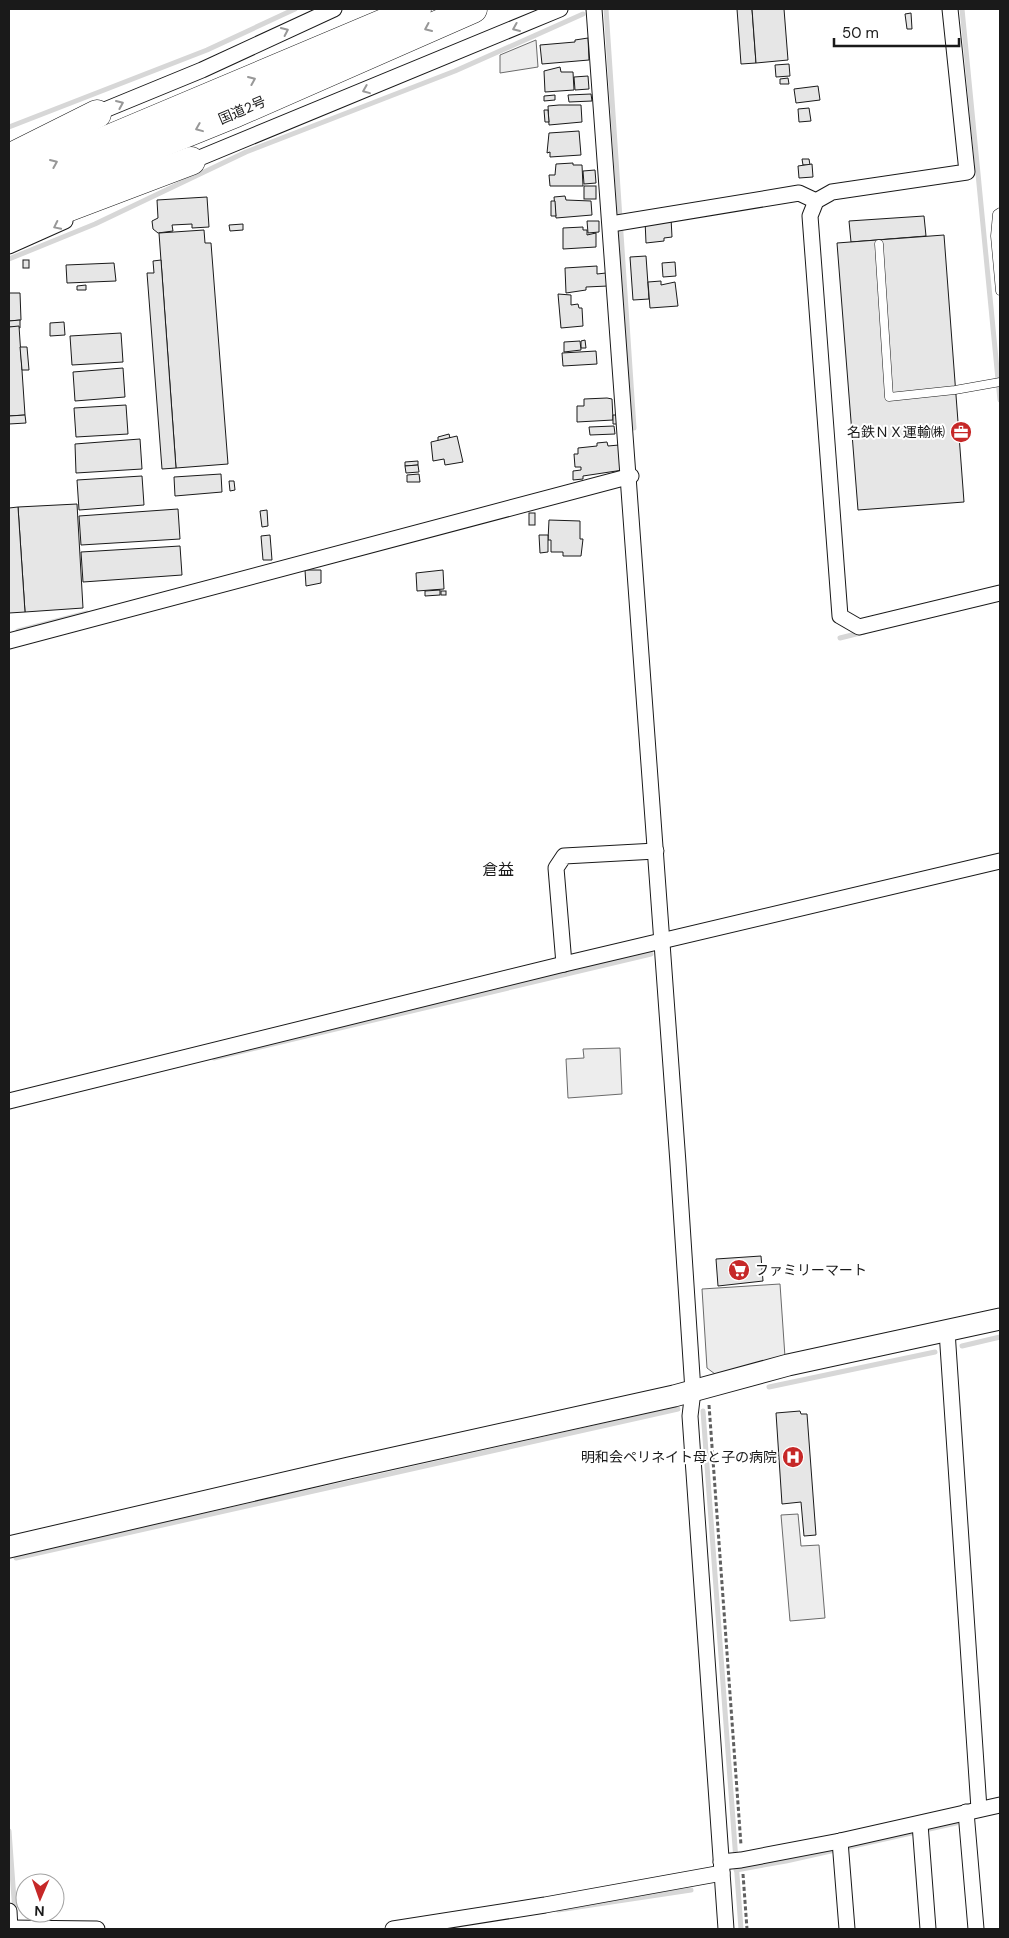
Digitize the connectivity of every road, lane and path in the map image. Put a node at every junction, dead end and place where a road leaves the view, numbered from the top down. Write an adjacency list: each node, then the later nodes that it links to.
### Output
1 (334, 9): 7 (street, one-way to 1)
2 (417, 9): 11 (highway, 国道2号, one-way to 2)
3 (473, 9): 13 (highway, 国道2号, one-way to 13)
4 (560, 9): 10 (street, one-way to 10)
5 (594, 9): 15 (street)
6 (950, 9): 12 (street)
7 (97, 114): 8 (street); 9 (highway)
8 (9, 144)
9 (9, 158)
10 (191, 161): 16 (highway); 18 (street, one-way to 18)
11 (9, 182)
12 (816, 201): 15 (street); 22 (street)
13 (9, 205)
14 (1000, 212): 19 (lane)
15 (617, 223): 21 (street)
16 (9, 230)
17 (879, 244): 20 (lane)
18 (9, 246)
19 (1000, 291)
20 (996, 383)
21 (631, 476): 23 (street); 24 (street)
22 (1000, 593)
23 (9, 641)
24 (656, 851): 26 (street); 27 (street)
25 (1000, 861): 26 (street)
26 (668, 940): 27 (street); 31 (street)
27 (564, 964): 28 (street)
28 (9, 1101)
29 (1000, 1319): 30 (street)
30 (947, 1330): 31 (street); 34 (street)
31 (701, 1394): 32 (street); 37 (path); 37 (street)
32 (9, 1547)
33 (1000, 1804): 34 (street)
34 (972, 1810): 35 (street); 46 (street)
35 (920, 1829): 36 (street); 45 (street)
36 (840, 1847): 37 (street); 44 (street)
37 (733, 1865): 41 (street); 42 (street); 43 (path)
38 (9, 1911): 39 (street)
39 (10, 1929): 40 (street)
40 (97, 1929)
41 (394, 1929)
42 (726, 1929)
43 (747, 1929)
44 (847, 1929)
45 (928, 1929)
46 (976, 1929)

